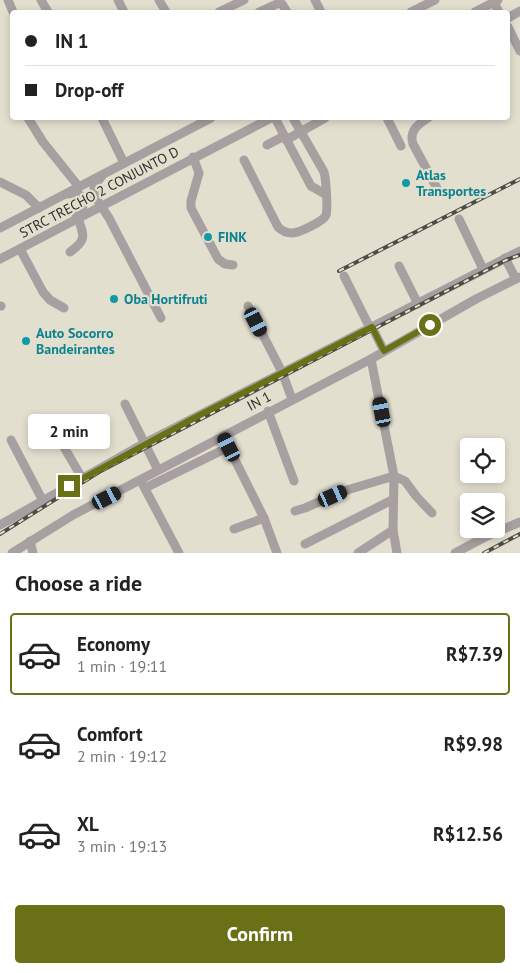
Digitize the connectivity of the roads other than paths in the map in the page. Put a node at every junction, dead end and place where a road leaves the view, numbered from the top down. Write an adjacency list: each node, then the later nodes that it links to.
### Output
1 (244, 0): 4 (street)
2 (435, 0): 7 (street)
3 (496, 1): 8 (street)
4 (223, 10)
5 (263, 10): 6 (street)
6 (286, 10)
7 (416, 10)
8 (482, 10)
9 (510, 31): 10 (street)
10 (520, 50)
11 (29, 120): 29 (street)
12 (103, 120): 26 (street)
13 (269, 120): 24 (street, STRC TRECHO 2 CONJUNTO D)
14 (274, 120): 21 (street)
15 (294, 120): 20 (street)
16 (322, 120): 20 (street)
17 (388, 120): 23 (street)
18 (425, 120): 30 (street)
19 (193, 122): 26 (street)
20 (301, 132): 21 (street); 32 (street)
21 (285, 138): 22 (street); 32 (street)
22 (267, 145)
23 (401, 146)
24 (193, 157): 33 (street, STRC TRECHO 2 CONJUNTO D); 43 (street)
25 (244, 160): 32 (street)
26 (124, 163): 27 (street)
27 (106, 173): 29 (street); 33 (street)
28 (0, 182): 34 (street)
29 (79, 187): 31 (street)
30 (439, 192)
31 (65, 194): 34 (street); 35 (street)
32 (325, 194)
33 (102, 205): 35 (street, STRC TRECHO 2 CONJUNTO D); 51 (street)
34 (39, 208): 37 (street)
35 (76, 219): 38 (street, STRC TRECHO 2 CONJUNTO D); 40 (street)
36 (459, 219): 45 (street)
37 (0, 228)
38 (20, 249): 42 (street, STRC TRECHO 2 CONJUNTO D); 50 (street)
39 (520, 251): 41 (street)
40 (70, 252)
41 (505, 258): 45 (street); 47 (street)
42 (0, 260)
43 (233, 265)
44 (399, 266): 48 (street)
45 (483, 269): 48 (street)
46 (344, 276): 52 (street)
47 (518, 278): 53 (street, IN 1)
48 (418, 304): 52 (street)
49 (248, 306): 55 (street)
50 (64, 308)
51 (161, 318)
52 (371, 328): 53 (street); 55 (street)
53 (384, 351): 54 (street, IN 1)
54 (371, 359): 56 (street, IN 1); 65 (street)
55 (282, 372): 56 (street); 62 (street)
56 (292, 399): 58 (street, IN 1)
57 (125, 404): 62 (street)
58 (268, 411): 59 (street, IN 1); 67 (street)
59 (223, 436): 63 (street); 64 (street, IN 1)
60 (11, 440): 70 (street)
61 (61, 442): 66 (street)
62 (145, 444): 64 (street); 66 (street)
63 (229, 447): 68 (street); 73 (street)
64 (158, 470): 68 (street, IN 1)
65 (394, 476): 69 (street); 71 (street); 72 (street)
66 (82, 478): 70 (street)
67 (294, 481)
68 (143, 484): 78 (street, IN 1); 82 (street)
69 (392, 500): 77 (street); 79 (street)
70 (42, 501): 75 (street)
71 (295, 511)
72 (432, 513)
73 (264, 518): 76 (street); 83 (street)
74 (520, 522): 86 (street)
75 (0, 524)
76 (234, 529)
77 (393, 530): 84 (street); 85 (street)
78 (30, 541): 80 (street, IN 1); 81 (street)
79 (305, 544)
80 (12, 553)
81 (33, 553)
82 (179, 553)
83 (277, 553)
84 (358, 553)
85 (397, 553)
86 (454, 553)

